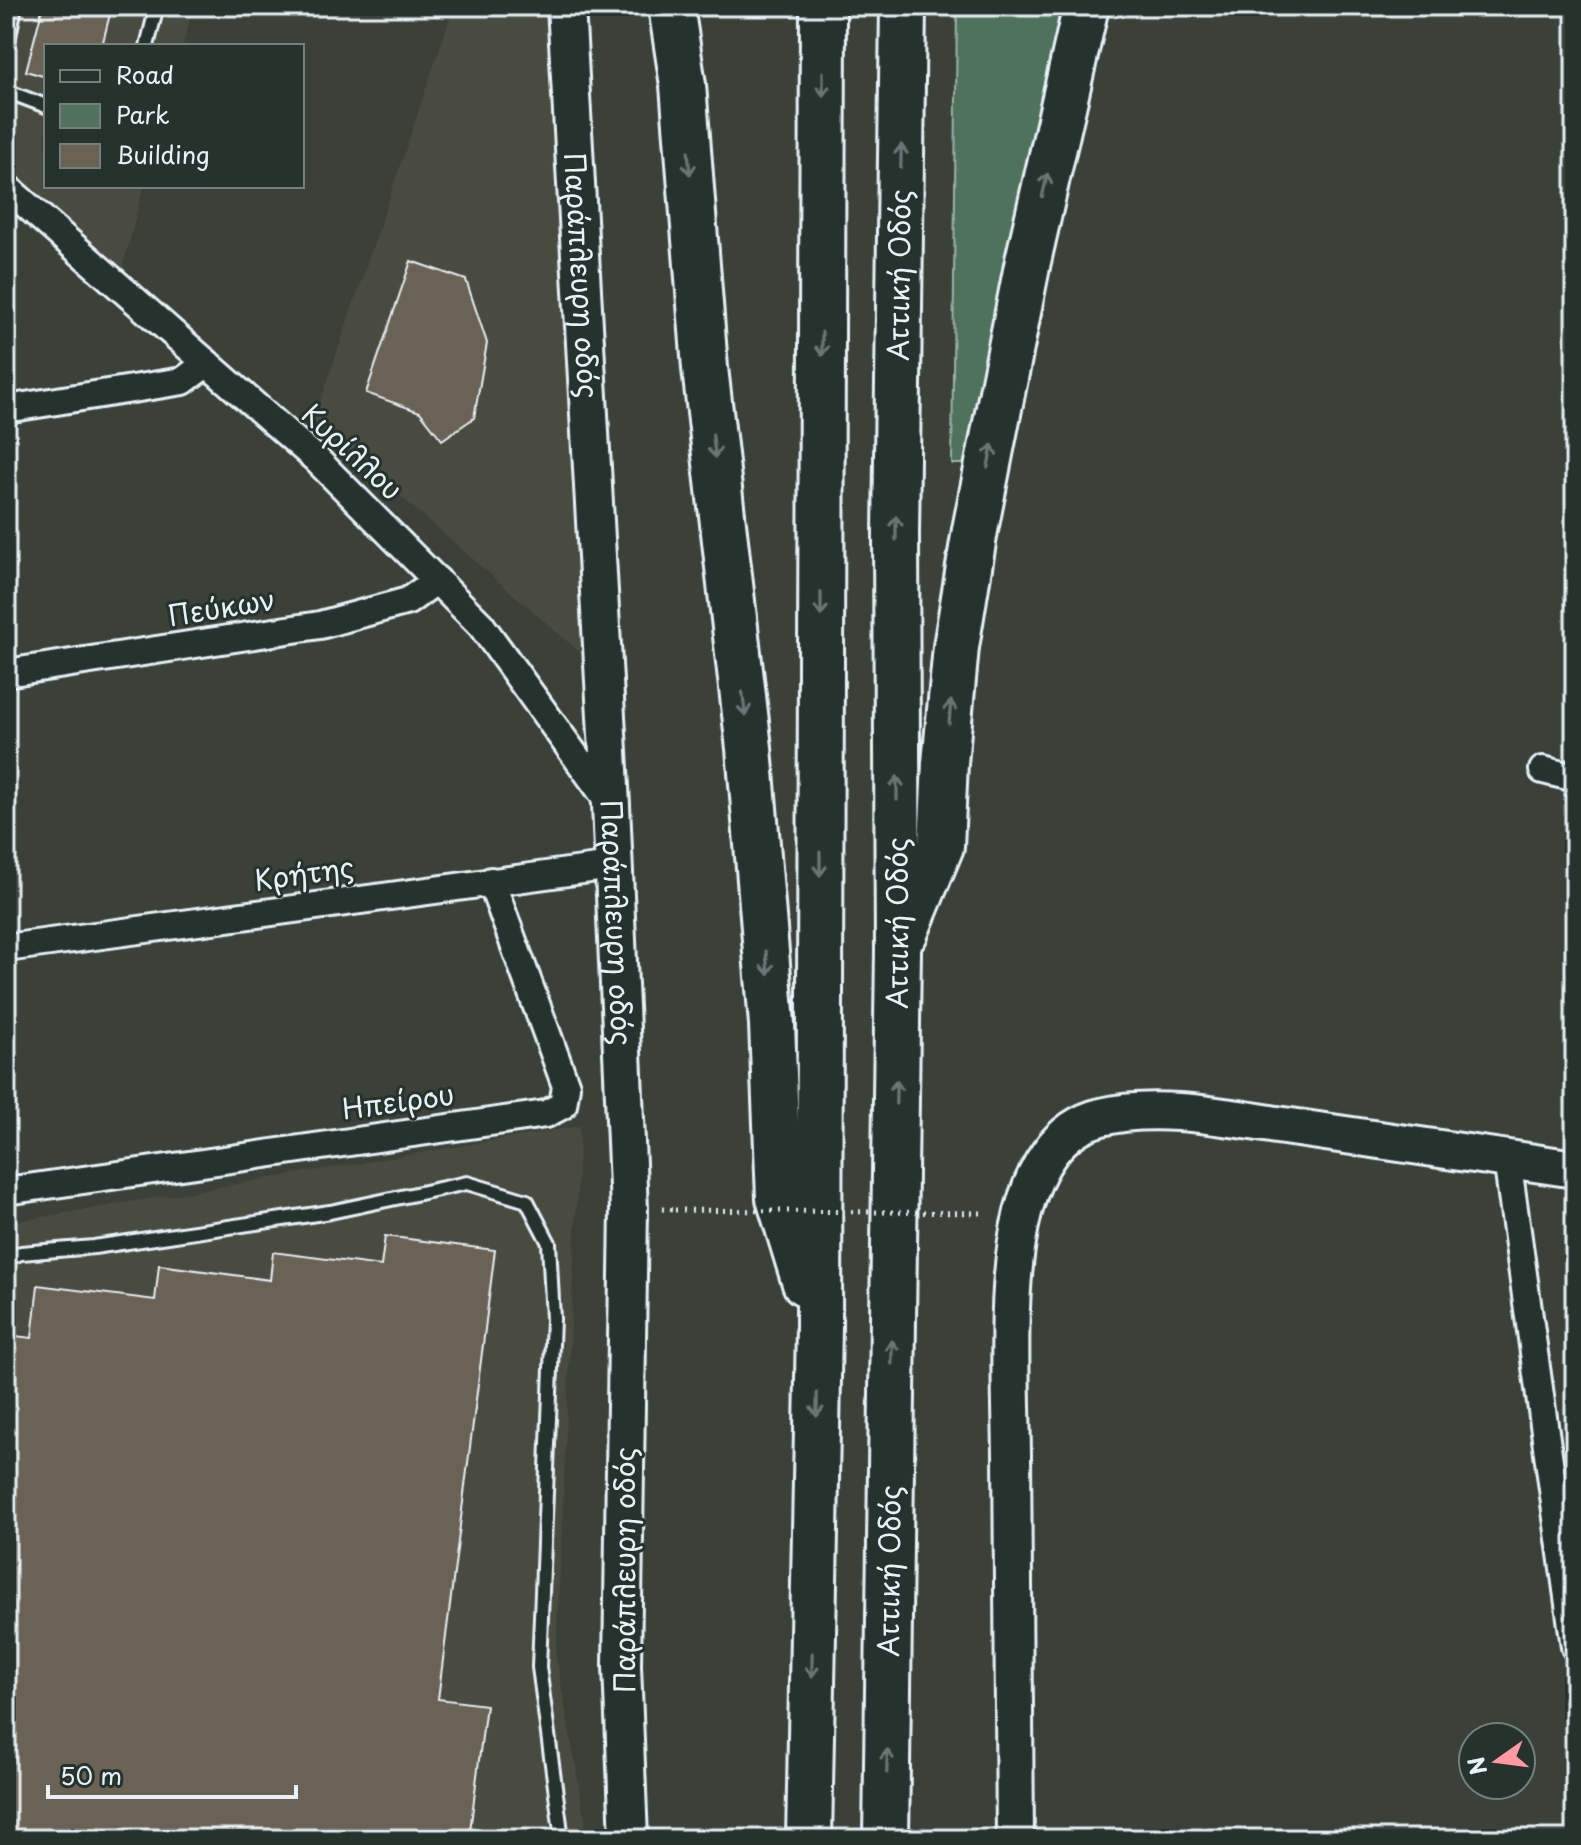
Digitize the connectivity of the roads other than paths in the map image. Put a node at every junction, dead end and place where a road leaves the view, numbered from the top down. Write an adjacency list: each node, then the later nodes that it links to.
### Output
1 (15, 6): 9 (lane)
2 (157, 6): 8 (lane)
3 (566, 6): 19 (street, Παράπλευρη οδός)
4 (671, 6): 28 (highway, one-way to 28)
5 (823, 6): 28 (highway, one-way to 28)
6 (903, 6): 23 (highway, Αττική Οδός, one-way to 6)
7 (1086, 6): 23 (highway, one-way to 7)
8 (148, 44)
9 (6, 52)
10 (6, 91): 11 (lane)
11 (44, 105)
12 (6, 187): 13 (street, Κυρίλλου)
13 (207, 363): 14 (street); 15 (street, Κυρίλλου)
14 (6, 409)
15 (437, 580): 16 (street, Πεύκων); 19 (street, Κυρίλλου)
16 (6, 673)
17 (1543, 770): 18 (street)
18 (1575, 778)
19 (611, 805): 20 (street, Παράπλευρη οδός)
20 (612, 866): 21 (street, Κρήτης); 31 (street, Παράπλευρη οδός)
21 (491, 881): 22 (street, Κρήτης); 26 (street, Ηπείρου)
22 (6, 948)
23 (898, 950): 33 (highway, Αττική Οδός, one-way to 23)
24 (1507, 1159): 25 (street); 29 (street); 34 (street)
25 (1575, 1169)
26 (6, 1191)
27 (6, 1259): 30 (lane)
28 (819, 1327): 32 (highway, one-way to 32)
29 (1575, 1647)
30 (562, 1839)
31 (629, 1839)
32 (809, 1839)
33 (886, 1839)
34 (1015, 1839)

